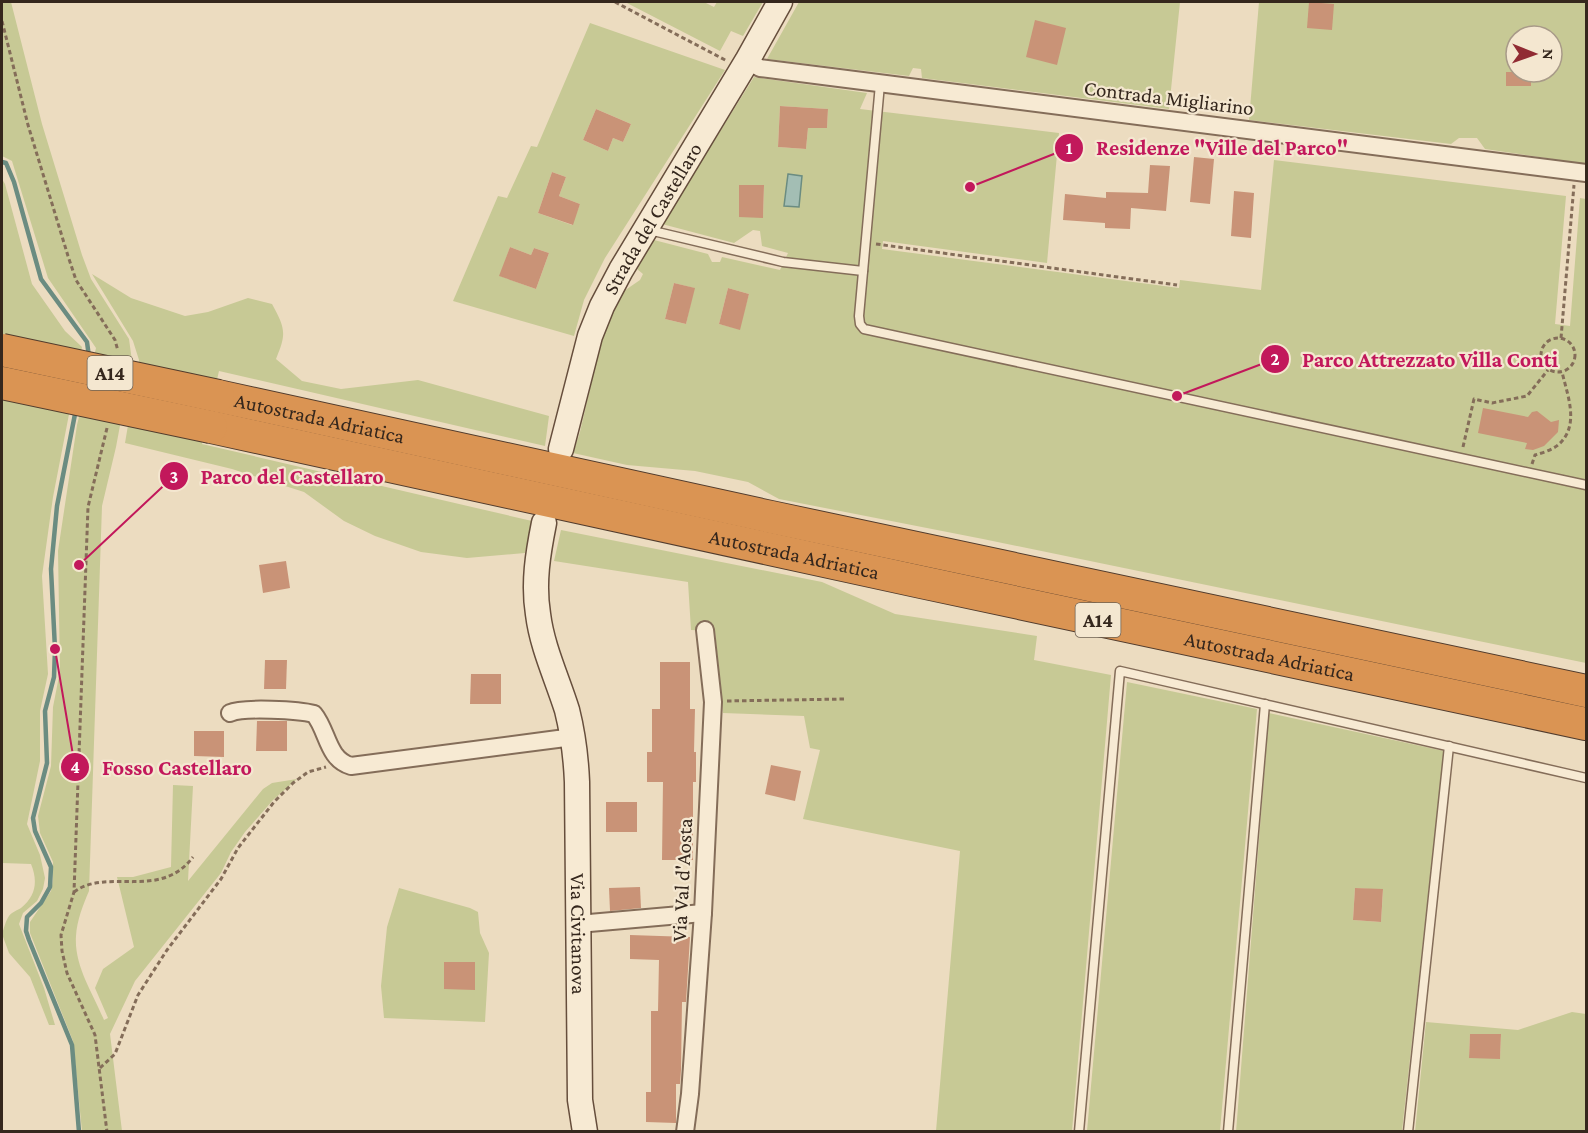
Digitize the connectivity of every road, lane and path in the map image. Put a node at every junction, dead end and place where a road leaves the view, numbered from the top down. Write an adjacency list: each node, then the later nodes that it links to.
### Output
1 (615, 2): 4 (path)
2 (780, 2): 4 (street, Strada del Castellaro)
3 (2, 21): 15 (path)
4 (744, 65): 5 (street, Contrada Migliarino); 7 (street, Strada del Castellaro)
5 (880, 84): 6 (street, Contrada Migliarino); 8 (lane)
6 (1581, 172): 13 (path)
7 (646, 229): 11 (lane); 20 (street, Strada del Castellaro)
8 (866, 242): 9 (path); 11 (lane)
9 (877, 244): 10 (path); 12 (path)
10 (876, 255)
11 (863, 271): 21 (lane)
12 (1177, 285)
13 (1561, 338): 16 (path); 17 (path)
14 (2, 350): 28 (highway, Autostrada Adriatica / A14, bridge)
15 (119, 354)
16 (1548, 370): 17 (path); 21 (path)
17 (1562, 372): 22 (path)
18 (2, 383): 33 (highway, Autostrada Adriatica / A14, bridge)
19 (107, 427): 39 (path)
20 (561, 449)
21 (1461, 458): 24 (lane)
22 (1532, 462): 23 (path); 24 (path)
23 (1543, 464)
24 (1530, 472): 25 (lane)
25 (1587, 484)
26 (544, 523): 34 (street, Via Civitanova)
27 (705, 630): 30 (street, Via Val d'Aosta)
28 (1587, 691)
29 (846, 699): 30 (path)
30 (713, 702): 40 (street, Via Val d'Aosta)
31 (1265, 704): 35 (lane); 46 (lane); 47 (lane)
32 (230, 713): 36 (street)
33 (1587, 724)
34 (573, 737): 36 (street); 41 (street, Via Civitanova)
35 (1449, 746): 37 (lane); 48 (lane)
36 (339, 760): 42 (path)
37 (1587, 778)
38 (193, 857): 39 (path)
39 (74, 892): 42 (path)
40 (703, 913): 41 (street); 45 (street, Via Val d'Aosta)
41 (578, 924): 44 (street, Via Civitanova)
42 (100, 1068): 43 (path)
43 (107, 1131)
44 (585, 1131)
45 (685, 1131)
46 (1079, 1131)
47 (1228, 1131)
48 (1408, 1131)

